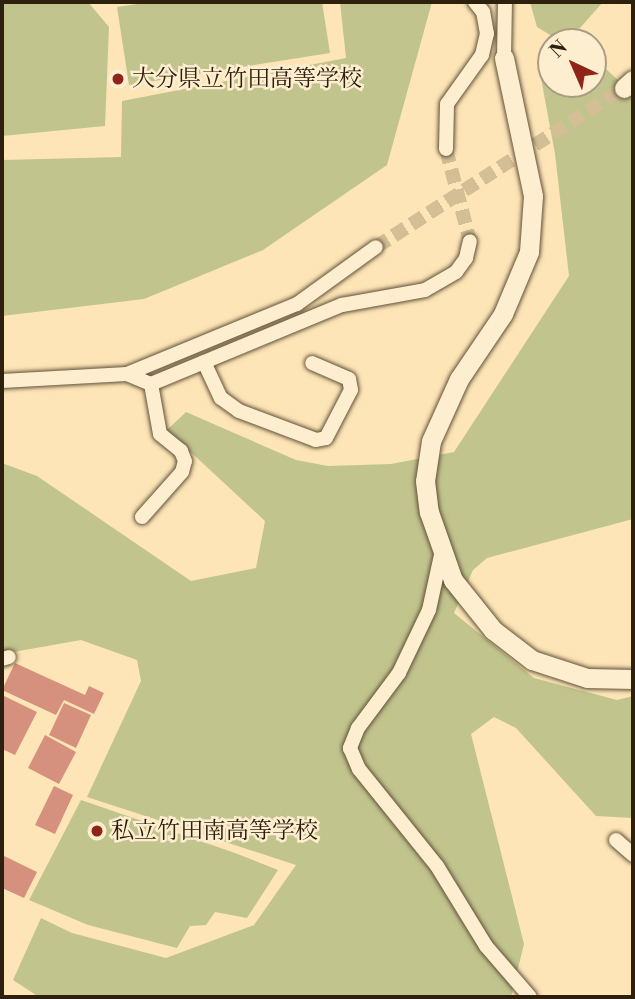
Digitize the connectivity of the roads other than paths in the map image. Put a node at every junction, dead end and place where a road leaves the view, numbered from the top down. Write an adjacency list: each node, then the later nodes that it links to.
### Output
1 (475, 2): 4 (street)
2 (505, 2): 3 (street)
3 (504, 58): 13 (street)
4 (446, 149)
5 (470, 241): 7 (street)
6 (376, 247): 9 (street)
7 (204, 362): 8 (street); 11 (street)
8 (312, 363)
9 (127, 374): 10 (street); 11 (street)
10 (2, 381)
11 (151, 384): 12 (street)
12 (142, 517)
13 (441, 555): 14 (street); 17 (street)
14 (633, 679)
15 (616, 840): 16 (street)
16 (633, 856)
17 (530, 997)

